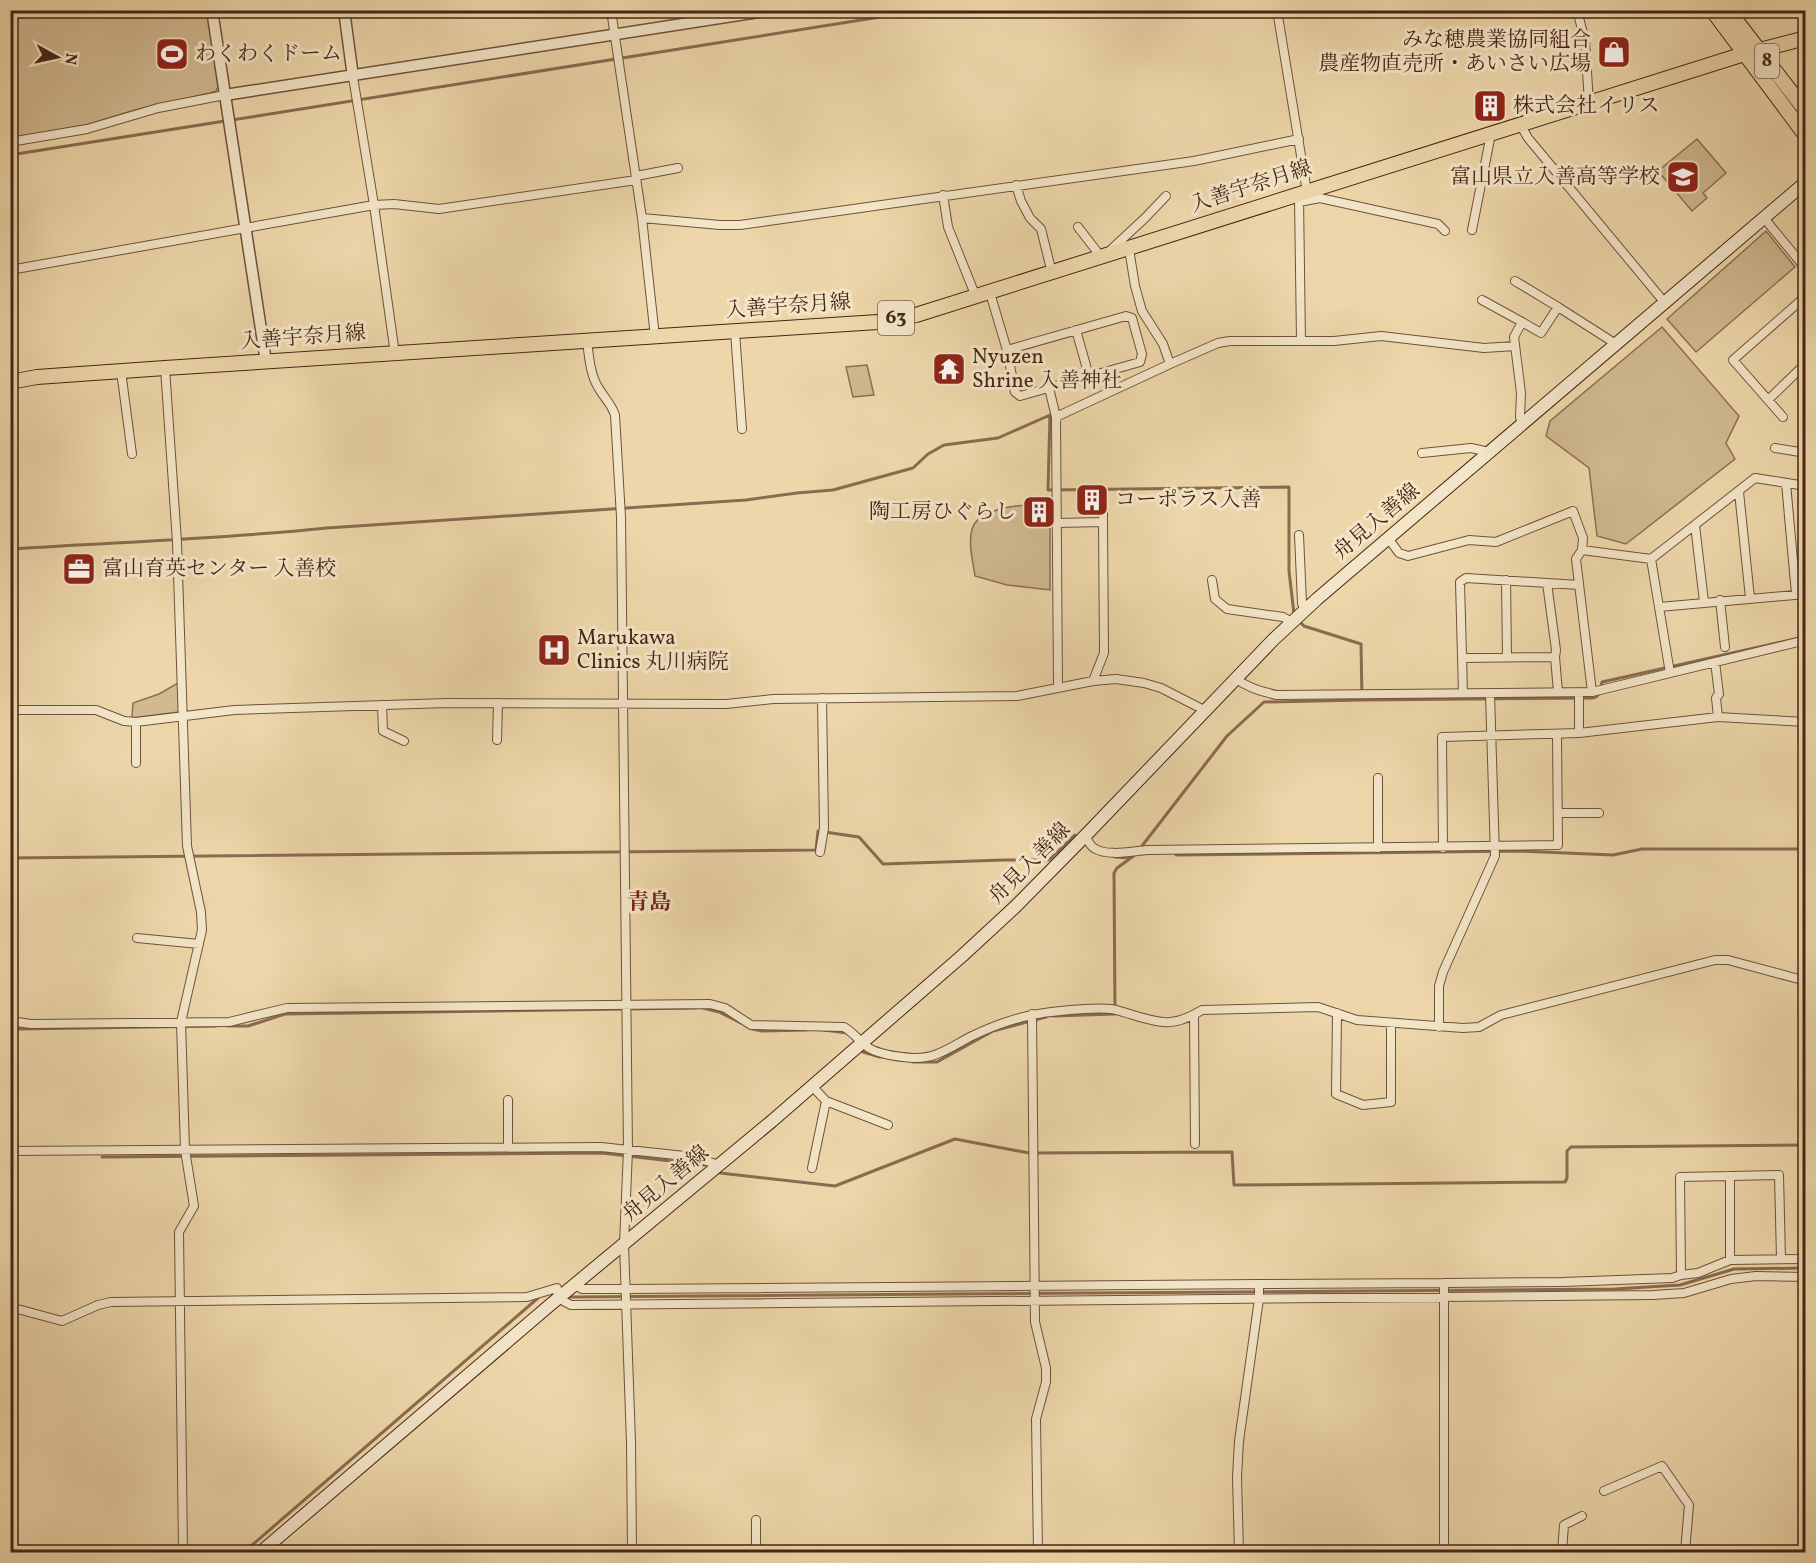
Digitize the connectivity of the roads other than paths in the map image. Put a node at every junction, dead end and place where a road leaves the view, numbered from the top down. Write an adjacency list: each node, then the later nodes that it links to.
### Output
1 (212, 10): 13 (street)
2 (344, 10): 12 (street)
3 (611, 10): 9 (street)
4 (772, 10): 9 (street)
5 (1277, 10): 19 (street)
6 (1577, 10): 14 (street)
7 (1712, 10): 11 (main road, 8)
8 (1728, 10): 11 (main road, 8)
9 (615, 35): 12 (street); 22 (street)
10 (1806, 38): 11 (main road, 入善宇奈月線)
11 (1751, 52): 14 (main road, 入善宇奈月線 / 63); 15 (main road, 8); 18 (main road, 8)
12 (353, 76): 13 (street); 28 (street)
13 (225, 95): 20 (street); 32 (street)
14 (1589, 103): 16 (main road, 入善宇奈月線 / 63)
15 (1806, 111)
16 (1520, 124): 17 (main road, 入善宇奈月線 / 63); 44 (street)
17 (1491, 134): 27 (main road, 入善宇奈月線 / 63); 33 (street)
18 (1806, 136)
19 (1299, 139): 24 (street); 27 (street)
20 (10, 142)
21 (678, 168): 22 (street)
22 (636, 178): 28 (street); 29 (street)
23 (1806, 182): 30 (main road, 舟見入善線)
24 (1016, 185): 25 (street); 39 (street)
25 (943, 195): 29 (street); 41 (street)
26 (1166, 195): 36 (street)
27 (1302, 196): 34 (street); 35 (main road, 入善宇奈月線 / 63); 51 (street)
28 (374, 205): 32 (street); 55 (street)
29 (642, 218): 49 (street)
30 (1764, 218): 37 (street); 44 (main road, 舟見入善線)
31 (1077, 227): 36 (street)
32 (246, 229): 38 (street); 56 (street)
33 (1472, 230)
34 (1445, 231)
35 (1130, 249): 36 (main road, 入善宇奈月線 / 63); 57 (street)
36 (1102, 258): 39 (main road, 入善宇奈月線 / 63)
37 (1806, 269)
38 (10, 270)
39 (1052, 273): 41 (main road, 入善宇奈月線 / 63)
40 (1515, 281): 45 (street)
41 (983, 295): 48 (main road, 入善宇奈月線 / 63); 54 (street)
42 (1806, 296): 64 (street)
43 (1482, 300): 46 (street)
44 (1665, 303): 52 (main road, 舟見入善線)
45 (1558, 307): 46 (street); 52 (street)
46 (1522, 321): 53 (street)
47 (1076, 330): 54 (street); 61 (street); 61 (street)
48 (735, 332): 49 (main road, 入善宇奈月線 / 63); 68 (street)
49 (655, 337): 50 (main road, 入善宇奈月線 / 63)
50 (587, 341): 55 (main road, 入善宇奈月線 / 63); 113 (street)
51 (1301, 342): 53 (street); 57 (street)
52 (1617, 344): 67 (main road, 舟見入善線)
53 (1515, 346): 67 (street)
54 (1007, 350): 63 (street)
55 (395, 354): 56 (main road, 入善宇奈月線 / 63)
56 (266, 362): 58 (main road, 入善宇奈月線 / 63)
57 (1170, 364): 65 (street)
58 (165, 368): 60 (main road, 入善宇奈月線 / 63); 117 (street)
59 (1800, 369): 64 (street)
60 (121, 371): 62 (main road, 入善宇奈月線 / 63); 73 (street)
61 (1089, 376): 63 (street)
62 (10, 381)
63 (1049, 388): 65 (street)
64 (1768, 400): 66 (street)
65 (1056, 417): 79 (street)
66 (1783, 417)
67 (1522, 424): 70 (main road, 舟見入善線)
68 (742, 429)
69 (1775, 448): 72 (street)
70 (1489, 452): 71 (street); 82 (main road, 舟見入善線)
71 (1422, 453)
72 (1806, 453)
73 (132, 454)
74 (1786, 483): 75 (street); 76 (street); 89 (street)
75 (1806, 486)
76 (1739, 492): 80 (street); 90 (street)
77 (1103, 493): 78 (street)
78 (1103, 522): 79 (street); 104 (street)
79 (1056, 524): 105 (street)
80 (1695, 525): 84 (street); 92 (street)
81 (1299, 535): 94 (street)
82 (1388, 538): 83 (street); 94 (main road, 舟見入善線)
83 (1582, 550): 84 (street); 88 (street)
84 (1651, 559): 93 (street)
85 (1212, 580): 95 (street)
86 (1506, 580): 87 (street); 98 (street); 100 (street)
87 (1548, 583): 88 (street); 99 (street)
88 (1580, 585): 108 (street)
89 (1801, 594): 90 (street)
90 (1750, 598): 91 (street)
91 (1720, 600): 92 (street); 97 (street)
92 (1704, 602): 93 (street)
93 (1659, 607): 102 (street)
94 (1304, 610): 95 (main road, 舟見入善線)
95 (1292, 622): 103 (main road, 舟見入善線)
96 (1806, 640): 101 (street)
97 (1725, 647)
98 (1508, 657): 99 (street); 100 (street)
99 (1555, 657): 106 (street)
100 (1462, 658): 109 (street)
101 (1715, 662): 102 (street); 118 (street)
102 (1670, 673): 108 (street)
103 (1236, 679): 109 (street); 116 (main road, 舟見入善線)
104 (1093, 681): 105 (street); 116 (street)
105 (1058, 687): 111 (street)
106 (1558, 692): 107 (street); 110 (street)
107 (1579, 692): 108 (street); 121 (street)
108 (1592, 692)
109 (1463, 693): 110 (street)
110 (1490, 694): 123 (street)
111 (822, 698): 113 (street); 134 (street)
112 (498, 703): 113 (street); 114 (street); 124 (street)
113 (624, 703): 138 (street)
114 (382, 705): 117 (street); 125 (street)
115 (10, 710): 119 (street)
116 (1206, 711): 130 (main road, 舟見入善線)
117 (183, 716): 119 (street); 136 (street)
118 (1718, 717): 120 (street); 121 (street)
119 (136, 722): 126 (street)
120 (1806, 722)
121 (1579, 733): 122 (street)
122 (1557, 734): 123 (street); 128 (street)
123 (1492, 735): 131 (street); 133 (street)
124 (497, 740)
125 (404, 741)
126 (136, 763)
127 (1378, 778): 132 (street)
128 (1558, 813): 129 (street); 131 (street)
129 (1599, 813)
130 (1085, 836): 132 (street); 146 (main road, 舟見入善線)
131 (1495, 847): 133 (street); 145 (street)
132 (1378, 848): 133 (street)
133 (1443, 848)
134 (820, 852)
135 (137, 938): 136 (street)
136 (199, 944): 143 (street)
137 (1806, 981): 145 (street)
138 (626, 1005): 143 (street); 146 (street); 154 (street)
139 (1337, 1013): 141 (street); 144 (street); 144 (street)
140 (1032, 1014): 141 (street); 146 (street); 168 (street)
141 (1194, 1015): 151 (street)
142 (10, 1021): 143 (street)
143 (181, 1022): 153 (street)
144 (1391, 1023): 145 (street)
145 (1438, 1027)
146 (862, 1042): 147 (main road, 舟見入善線)
147 (812, 1086): 149 (street); 156 (main road, 舟見入善線)
148 (508, 1100): 152 (street)
149 (826, 1101): 150 (street); 157 (street)
150 (888, 1125)
151 (1195, 1144)
152 (508, 1147): 153 (street); 154 (street)
153 (185, 1150): 155 (street); 173 (street)
154 (628, 1150): 156 (street); 159 (street)
155 (10, 1151)
156 (719, 1165): 159 (main road, 舟見入善線)
157 (812, 1168)
158 (1730, 1176): 160 (street); 162 (street); 163 (street)
159 (624, 1244): 167 (main road, 舟見入善線); 169 (street)
160 (1781, 1259): 161 (street); 162 (street)
161 (1806, 1259)
162 (1730, 1260): 163 (street)
163 (1681, 1275): 165 (street)
164 (1806, 1277): 171 (street)
165 (1444, 1283): 166 (street); 171 (street)
166 (1259, 1284): 168 (street); 172 (street)
167 (574, 1285): 169 (street); 170 (main road, 舟見入善線)
168 (1035, 1287): 169 (street); 174 (street)
169 (626, 1297): 170 (street); 174 (street); 181 (street)
170 (558, 1298): 173 (street); 180 (main road, 舟見入善線)
171 (1443, 1298): 172 (street); 185 (street)
172 (1259, 1299): 174 (street); 184 (street)
173 (180, 1301): 175 (street); 179 (street)
174 (1035, 1302): 183 (street)
175 (10, 1307)
176 (1604, 1491): 187 (street)
177 (1582, 1516): 186 (street)
178 (756, 1520): 182 (street)
179 (183, 1552)
180 (261, 1552)
181 (632, 1552)
182 (756, 1552)
183 (1038, 1552)
184 (1239, 1552)
185 (1444, 1552)
186 (1562, 1552)
187 (1685, 1552)

